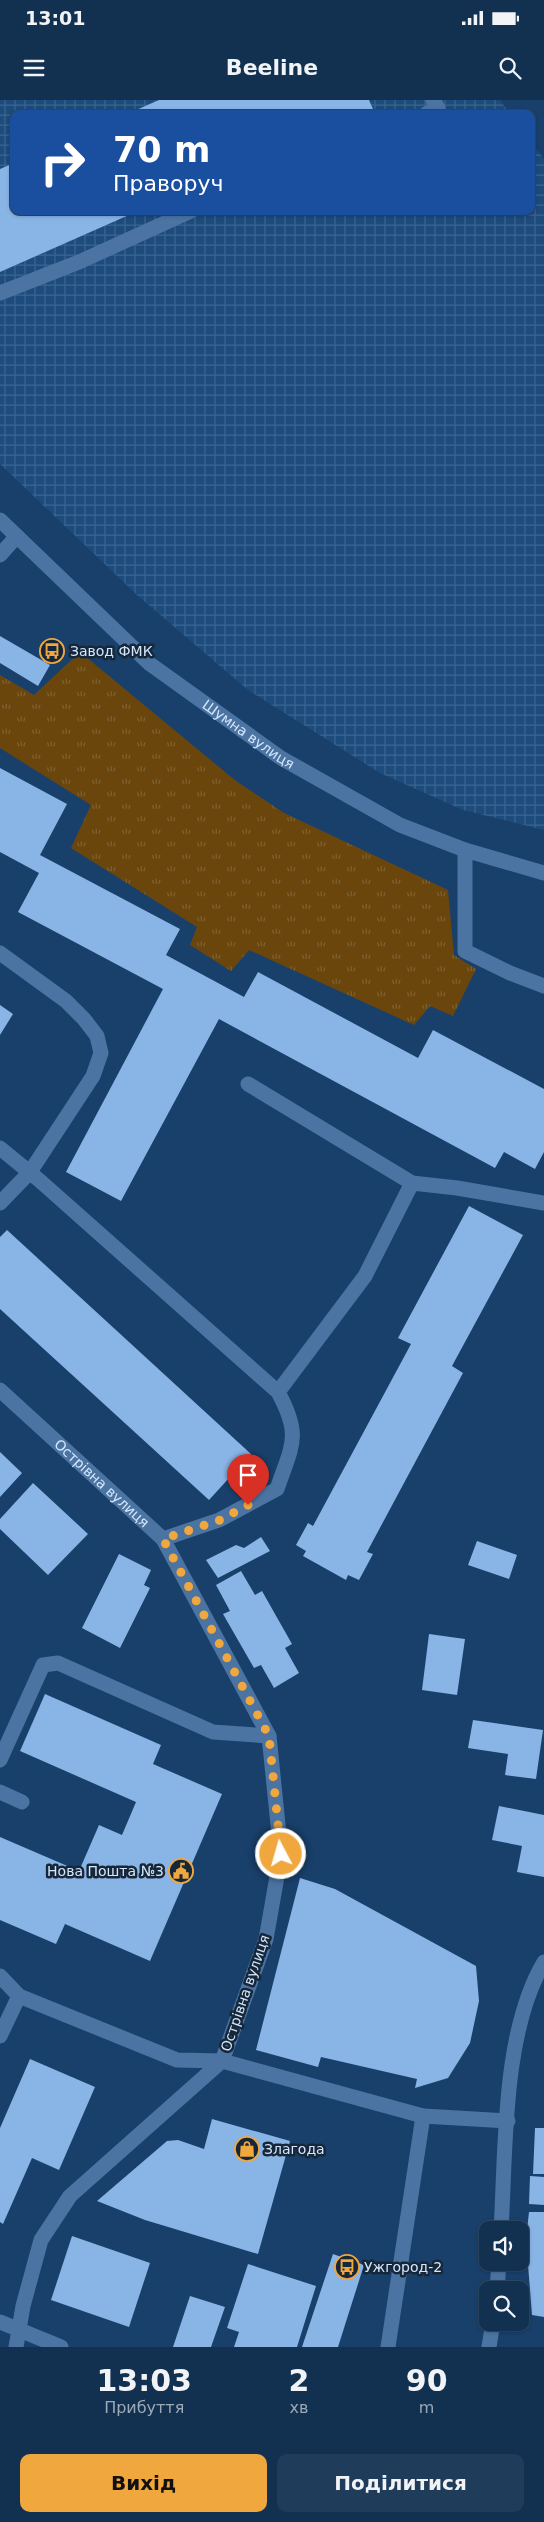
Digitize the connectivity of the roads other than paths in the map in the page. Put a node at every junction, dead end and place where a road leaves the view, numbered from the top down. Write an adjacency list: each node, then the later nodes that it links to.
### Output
1 (434, 100): 2 (street)
2 (434, 110)
3 (182, 215): 4 (street)
4 (0, 293)
5 (0, 520): 6 (street, Шумна вулиця)
6 (18, 536): 7 (street); 8 (street, Шумна вулиця)
7 (0, 555)
8 (465, 850): 9 (street, Шумна вулиця); 11 (street)
9 (544, 873)
10 (0, 953): 14 (street)
11 (544, 986)
12 (248, 1084): 15 (street)
13 (0, 1148): 14 (street)
14 (30, 1172): 17 (street); 19 (street)
15 (412, 1183): 16 (street); 19 (street)
16 (544, 1202)
17 (0, 1203)
18 (0, 1390): 20 (street, Острівна вулиця)
19 (278, 1392): 20 (street)
20 (163, 1539): 21 (street, Острівна вулиця)
21 (269, 1736): 22 (street); 29 (street, Острівна вулиця)
22 (0, 1760)
23 (0, 1792): 24 (street)
24 (22, 1802)
25 (544, 1962): 31 (street)
26 (0, 1976): 27 (street)
27 (19, 1996): 28 (street); 29 (street)
28 (0, 2036)
29 (222, 2062): 30 (street); 34 (street, Острівна вулиця)
30 (423, 2116): 31 (street); 38 (street)
31 (508, 2122): 32 (street)
32 (502, 2221)
33 (0, 2322): 34 (street)
34 (17, 2330): 36 (street, Острівна вулиця); 37 (street)
35 (492, 2331): 39 (street)
36 (16, 2347)
37 (61, 2347)
38 (388, 2347)
39 (489, 2347)

